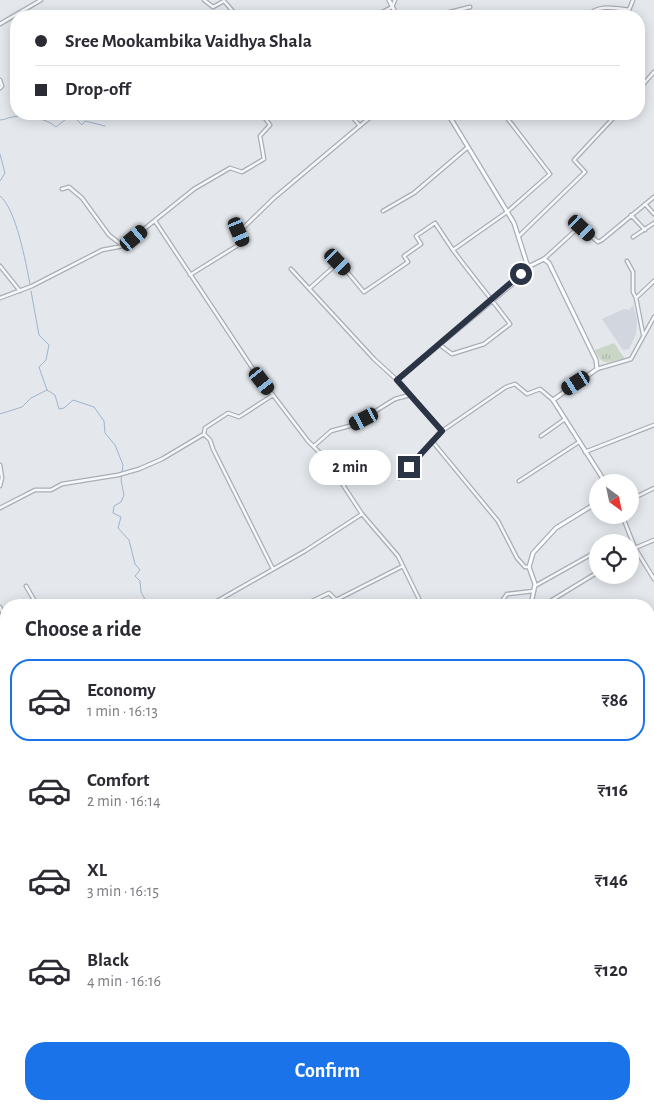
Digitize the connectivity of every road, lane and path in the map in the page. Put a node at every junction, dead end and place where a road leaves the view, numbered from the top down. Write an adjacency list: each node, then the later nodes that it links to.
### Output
1 (41, 0): 8 (street)
2 (204, 0): 5 (street)
3 (389, 0): 6 (main road)
4 (395, 0): 6 (street)
5 (225, 1)
6 (392, 6): 9 (street); 10 (main road)
7 (470, 7): 11 (street)
8 (24, 10)
9 (385, 10)
10 (394, 10)
11 (458, 10)
12 (594, 10): 13 (street)
13 (628, 10)
14 (654, 72): 16 (street)
15 (0, 80): 17 (street)
16 (645, 82)
17 (0, 88)
18 (266, 120): 33 (street)
19 (355, 120): 24 (street)
20 (367, 120): 24 (street)
21 (452, 120): 25 (main road)
22 (509, 120): 30 (street)
23 (611, 120): 36 (street)
24 (360, 126): 45 (street)
25 (468, 147): 29 (street); 30 (main road)
26 (62, 189): 38 (street)
27 (654, 197): 28 (street)
28 (645, 204): 31 (street); 32 (street)
29 (383, 211)
30 (507, 212): 36 (main road); 39 (street)
31 (654, 214)
32 (631, 215): 35 (street); 40 (street)
33 (154, 221): 38 (street); 45 (street)
34 (654, 223): 35 (street)
35 (644, 230): 37 (street)
36 (519, 236): 43 (main road)
37 (633, 237)
38 (123, 246): 48 (street)
39 (453, 250): 47 (street); 51 (street)
40 (544, 259): 43 (main road); 55 (main road)
41 (627, 261): 50 (street)
42 (0, 266): 48 (street)
43 (529, 266): 51 (street)
44 (291, 269): 47 (street)
45 (190, 275): 57 (street)
46 (654, 281): 50 (street)
47 (310, 288): 56 (street)
48 (20, 291): 49 (street)
49 (0, 298)
50 (636, 298): 53 (street)
51 (493, 300): 54 (street); 54 (street)
52 (654, 317): 53 (street)
53 (643, 334): 55 (street)
54 (440, 345): 56 (street)
55 (597, 368): 59 (main road)
56 (397, 380): 58 (street)
57 (273, 395): 63 (street); 67 (street)
58 (410, 395): 62 (street); 67 (street)
59 (553, 400): 60 (main road); 62 (street)
60 (565, 419): 64 (street); 66 (main road)
61 (654, 425): 68 (street)
62 (442, 431): 65 (street)
63 (204, 434): 76 (street); 85 (street)
64 (541, 436)
65 (432, 442): 71 (street); 84 (street)
66 (579, 442): 68 (main road); 72 (street)
67 (314, 446): 78 (street)
68 (585, 452): 70 (main road)
69 (0, 465): 73 (street)
70 (600, 474)
71 (399, 478)
72 (520, 481)
73 (0, 486)
74 (654, 488): 75 (street)
75 (639, 496)
76 (0, 508)
77 (589, 508): 84 (main road)
78 (362, 514): 83 (street); 85 (street)
79 (654, 540): 80 (street)
80 (639, 548)
81 (639, 554): 87 (street)
82 (589, 556): 89 (street)
83 (403, 566): 95 (street); 96 (street)
84 (529, 567): 89 (main road)
85 (273, 568): 92 (street)
86 (589, 578): 99 (street)
87 (654, 579)
88 (26, 586): 91 (street)
89 (535, 586): 90 (main road)
90 (534, 591): 97 (street); 98 (main road)
91 (34, 599)
92 (220, 599)
93 (318, 599): 94 (street)
94 (335, 599)
95 (338, 599)
96 (419, 599)
97 (503, 599)
98 (532, 599)
99 (554, 599)

